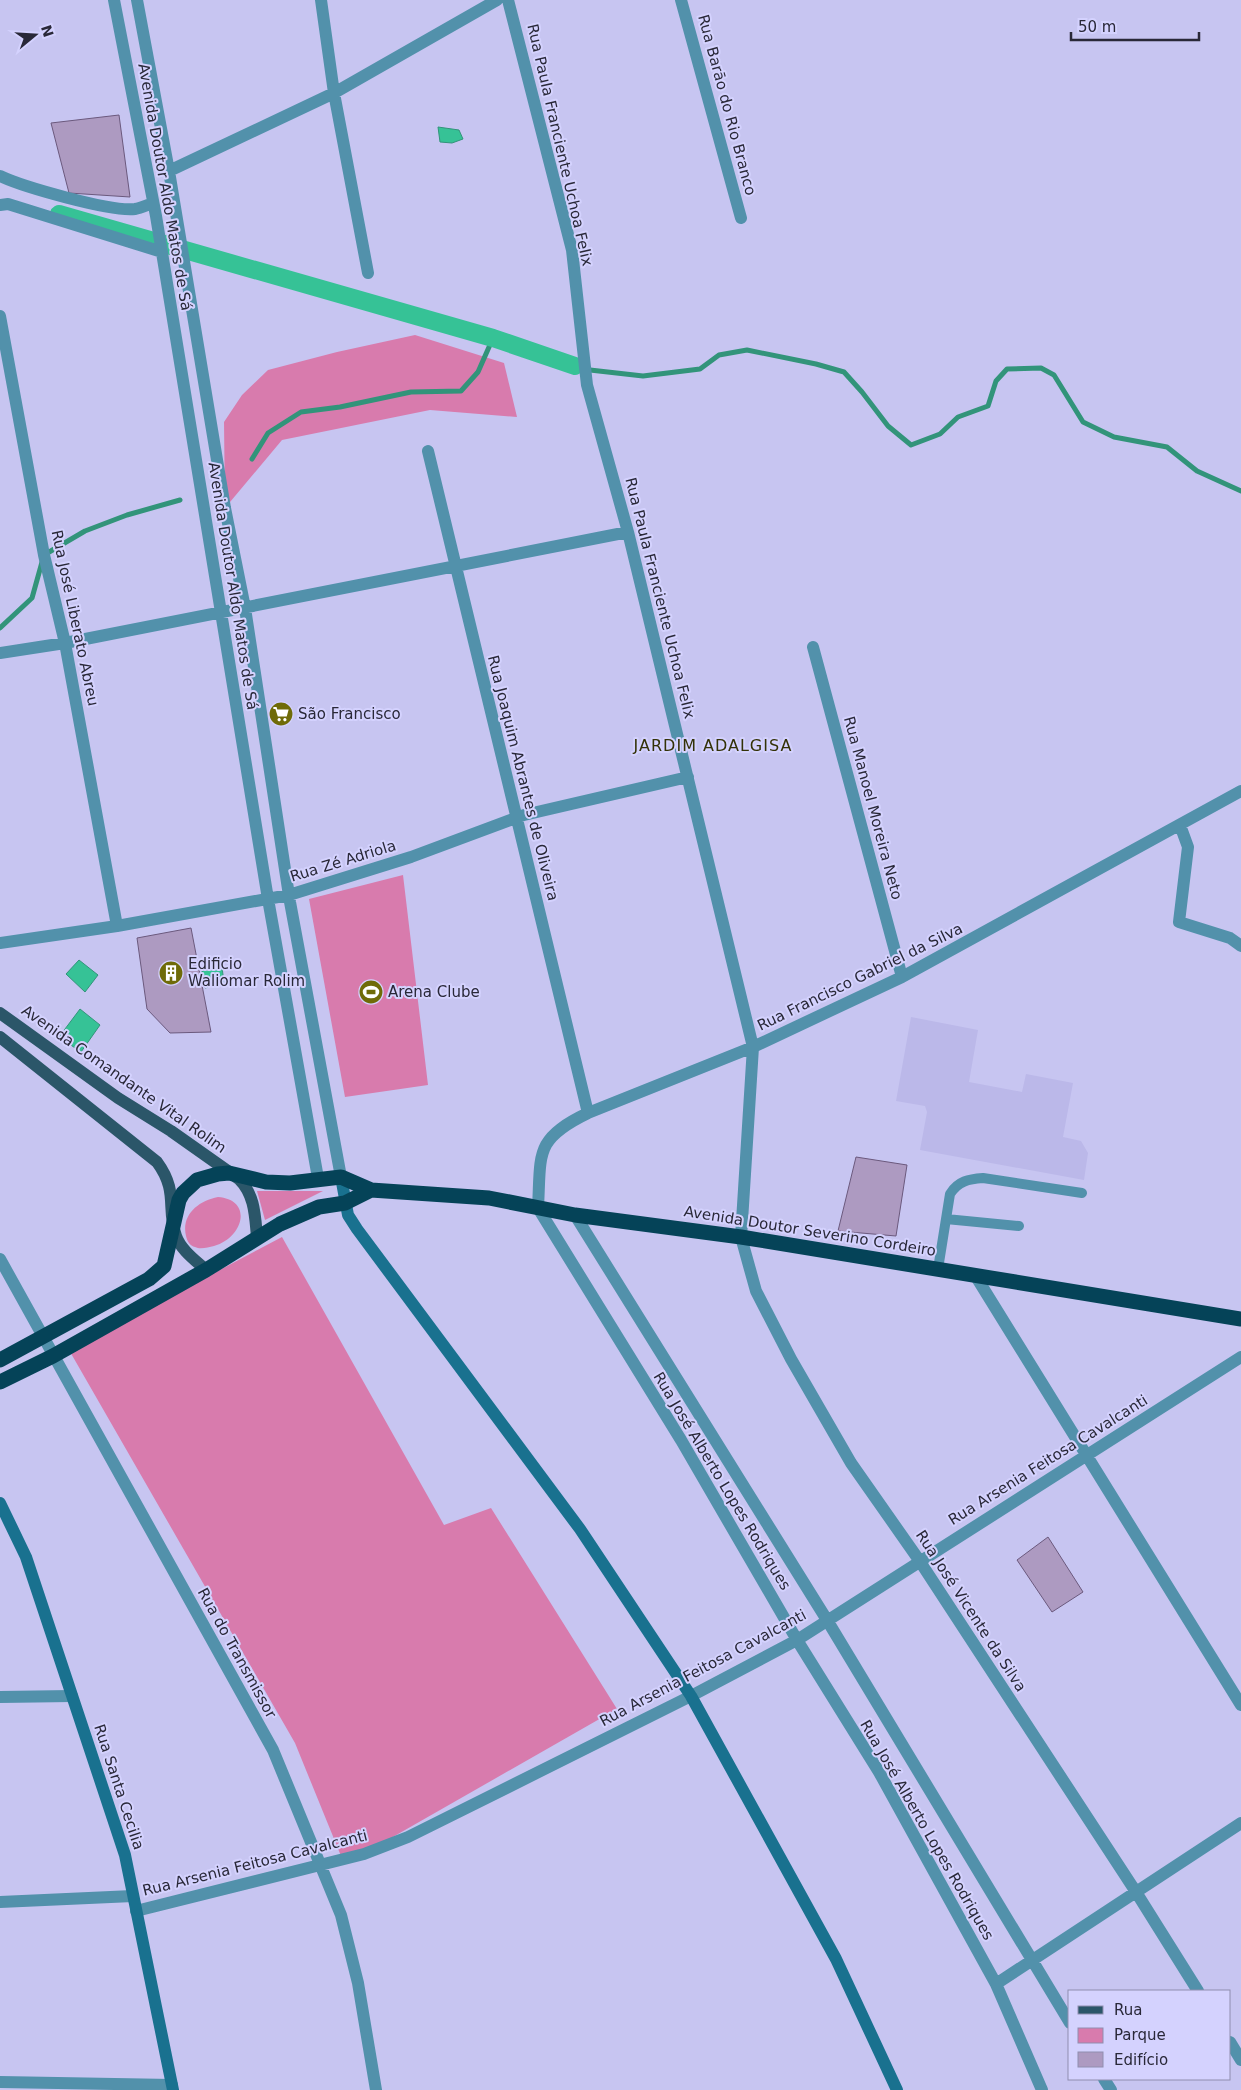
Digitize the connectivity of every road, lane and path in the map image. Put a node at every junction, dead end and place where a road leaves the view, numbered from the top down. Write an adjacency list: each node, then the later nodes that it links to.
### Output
1 (114, 0): 11 (street, Avenida Doutor Aldo Matos de Sá)
2 (137, 0): 8 (street, Avenida Doutor Aldo Matos de Sá)
3 (321, 0): 7 (street)
4 (497, 0): 7 (street)
5 (508, 0): 17 (street, Rua Paula Franciente Uchoa Felix)
6 (681, 0): 12 (street, Rua Barāo do Rio Branco)
7 (334, 93): 8 (street); 14 (street)
8 (169, 171): 19 (street, Avenida Doutor Aldo Matos de Sá)
9 (0, 176): 11 (street)
10 (0, 205): 13 (street)
11 (154, 210): 13 (street, Avenida Doutor Aldo Matos de Sá)
12 (741, 218)
13 (161, 249): 20 (street, Avenida Doutor Aldo Matos de Sá)
14 (368, 273)
15 (0, 316): 21 (street, Rua José Liberato Abreu)
16 (428, 451): 18 (street, Rua Joaquim Abrantes de Oliveira)
17 (628, 532): 18 (street); 24 (street, Rua Paula Franciente Uchoa Felix)
18 (455, 568): 19 (street); 26 (street, Rua Joaquim Abrantes de Oliveira)
19 (245, 608): 20 (street); 28 (street, Avenida Doutor Aldo Matos de Sá)
20 (220, 611): 21 (street); 29 (street, Avenida Doutor Aldo Matos de Sá)
21 (65, 643): 23 (street); 30 (street, Rua José Liberato Abreu)
22 (814, 647): 33 (street, Rua Manoel Moreira Neto)
23 (0, 653)
24 (688, 777): 26 (street, Rua Zé Adriola); 36 (street, Rua Paula Franciente Uchoa Felix)
25 (1241, 791): 27 (street, Rua Francisco Gabriel da Silva)
26 (516, 818): 28 (street, Rua Zé Adriola); 37 (street, Rua Joaquim Abrantes de Oliveira)
27 (1180, 825): 32 (street); 33 (street, Rua Francisco Gabriel da Silva)
28 (289, 895): 29 (street, Rua Zé Adriola); 39 (street, Avenida Doutor Aldo Matos de Sá)
29 (268, 899): 30 (street, Rua Zé Adriola); 40 (street, Avenida Doutor Aldo Matos de Sá)
30 (117, 926): 31 (street, Rua Zé Adriola)
31 (0, 943)
32 (1241, 946)
33 (902, 977): 36 (street, Rua Francisco Gabriel da Silva)
34 (0, 1013): 38 (main road, Avenida Comandante Vital Rolim)
35 (0, 1037): 47 (main road)
36 (753, 1047): 37 (street, Rua Francisco Gabriel da Silva); 50 (street, Rua Paula Franciente Uchoa Felix)
37 (588, 1113): 44 (street, Rua Francisco Gabriel da Silva)
38 (229, 1173): 40 (highway, Avenida Doutor Severino Cordeiro); 47 (highway); 49 (main road)
39 (341, 1177): 40 (highway, Avenida Doutor Severino Cordeiro); 41 (highway, Avenida Doutor Severino Cordeiro); 43 (street)
40 (318, 1178)
41 (371, 1190): 43 (highway); 44 (highway, Avenida Doutor Severino Cordeiro)
42 (1082, 1192): 46 (lane)
43 (345, 1203): 49 (highway); 67 (street)
44 (538, 1208): 45 (highway, Avenida Doutor Severino Cordeiro); 65 (street, Rua José Alberto Lopes Rodriques)
45 (574, 1215): 50 (highway, Avenida Doutor Severino Cordeiro); 64 (street, Rua José Alberto Lopes Rodriques)
46 (946, 1219): 48 (lane); 52 (lane)
47 (174, 1225): 53 (main road); 56 (highway)
48 (1019, 1226)
49 (257, 1237): 53 (highway)
50 (741, 1237): 52 (highway, Avenida Doutor Severino Cordeiro); 63 (street, Rua José Vicente da Silva)
51 (0, 1259): 56 (street, Rua do Transmissor)
52 (938, 1269): 54 (highway, Avenida Doutor Severino Cordeiro)
53 (206, 1270): 57 (highway)
54 (975, 1274): 55 (highway, Avenida Doutor Severino Cordeiro); 61 (street)
55 (1241, 1319)
56 (43, 1338): 57 (street, Rua do Transmissor); 59 (highway)
57 (53, 1356): 60 (highway); 71 (street, Rua do Transmissor)
58 (1241, 1357): 61 (street, Rua Arsenia Feitosa Cavalcanti)
59 (0, 1360)
60 (0, 1382)
61 (1087, 1455): 63 (street, Rua Arsenia Feitosa Cavalcanti); 69 (street)
62 (0, 1504): 66 (street, Rua Santa Cecilia)
63 (919, 1560): 64 (street, Rua Arsenia Feitosa Cavalcanti); 72 (street, Rua José Vicente da Silva)
64 (828, 1620): 65 (street, Rua Arsenia Feitosa Cavalcanti); 76 (street, Rua José Alberto Lopes Rodriques)
65 (797, 1640): 67 (street, Rua Arsenia Feitosa Cavalcanti); 77 (street, Rua José Alberto Lopes Rodriques)
66 (72, 1696): 68 (street); 73 (street, Rua Santa Cecilia)
67 (691, 1696): 71 (street, Rua Arsenia Feitosa Cavalcanti); 85 (street)
68 (0, 1697)
69 (1241, 1705)
70 (1241, 1823): 72 (street)
71 (321, 1864): 75 (street, Rua Arsenia Feitosa Cavalcanti); 84 (street, Rua do Transmissor)
72 (1136, 1892): 76 (street); 78 (street, Rua José Vicente da Silva)
73 (133, 1896): 74 (street); 75 (street, Rua Santa Cecilia)
74 (0, 1902)
75 (136, 1911): 83 (street, Rua Santa Cecilia)
76 (1031, 1960): 77 (street); 79 (street, Rua José Alberto Lopes Rodriques)
77 (996, 1984): 86 (street, Rua José Alberto Lopes Rodriques)
78 (1197, 1990)
79 (1068, 2020)
80 (1231, 2044): 81 (street)
81 (1241, 2060)
82 (0, 2082): 83 (street)
83 (173, 2087)
84 (376, 2090)
85 (897, 2090)
86 (1042, 2090)

